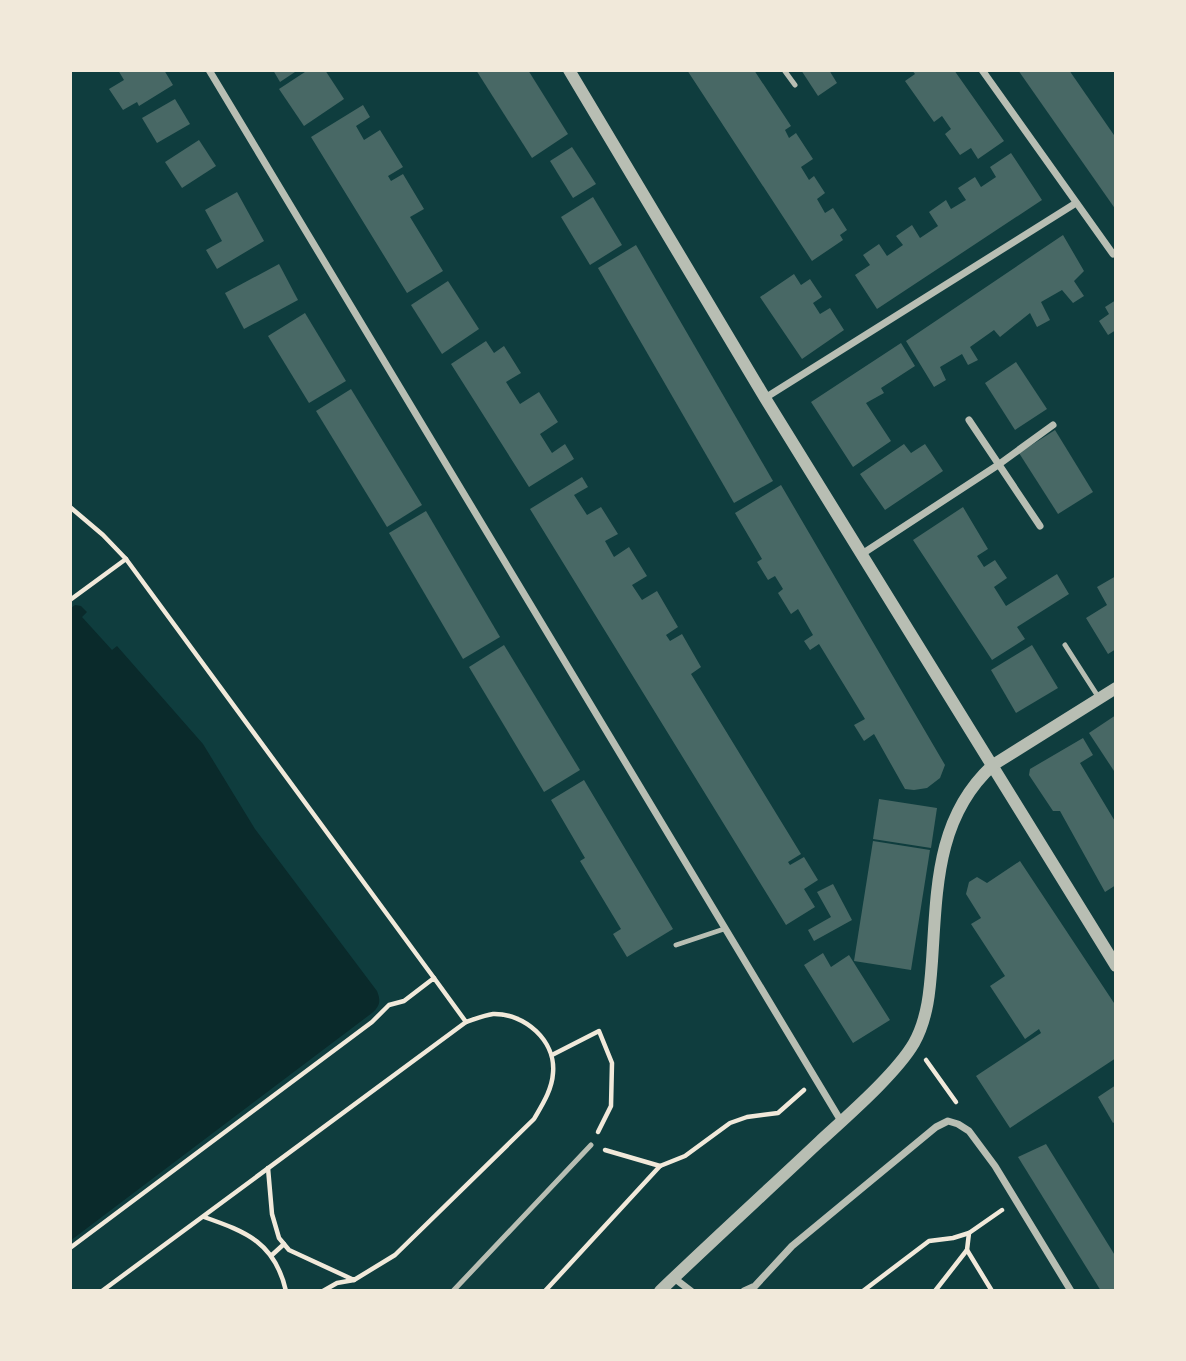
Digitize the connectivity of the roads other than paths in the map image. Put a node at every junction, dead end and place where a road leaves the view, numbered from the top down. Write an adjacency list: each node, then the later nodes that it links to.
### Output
1 (209, 70): 18 (street)
2 (569, 70): 8 (street)
3 (784, 70): 5 (lane)
4 (982, 70): 6 (street)
5 (795, 85)
6 (1076, 203): 7 (street); 8 (street)
7 (1113, 254)
8 (765, 398): 13 (street)
9 (969, 420): 11 (street)
10 (1053, 425): 11 (street)
11 (998, 465): 12 (street); 13 (street)
12 (1040, 526)
13 (862, 554): 17 (street)
14 (1065, 645): 16 (lane)
15 (1116, 688): 16 (street)
16 (1099, 698): 17 (street)
17 (993, 765): 20 (street); 21 (street)
18 (724, 929): 19 (lane); 21 (street)
19 (676, 946)
20 (1116, 966)
21 (841, 1121): 23 (street)
22 (591, 1145): 24 (lane)
23 (674, 1278): 25 (street); 26 (street)
24 (453, 1291)
25 (660, 1291)
26 (691, 1291)
27 (744, 1291): 28 (street)
28 (1071, 1291)

